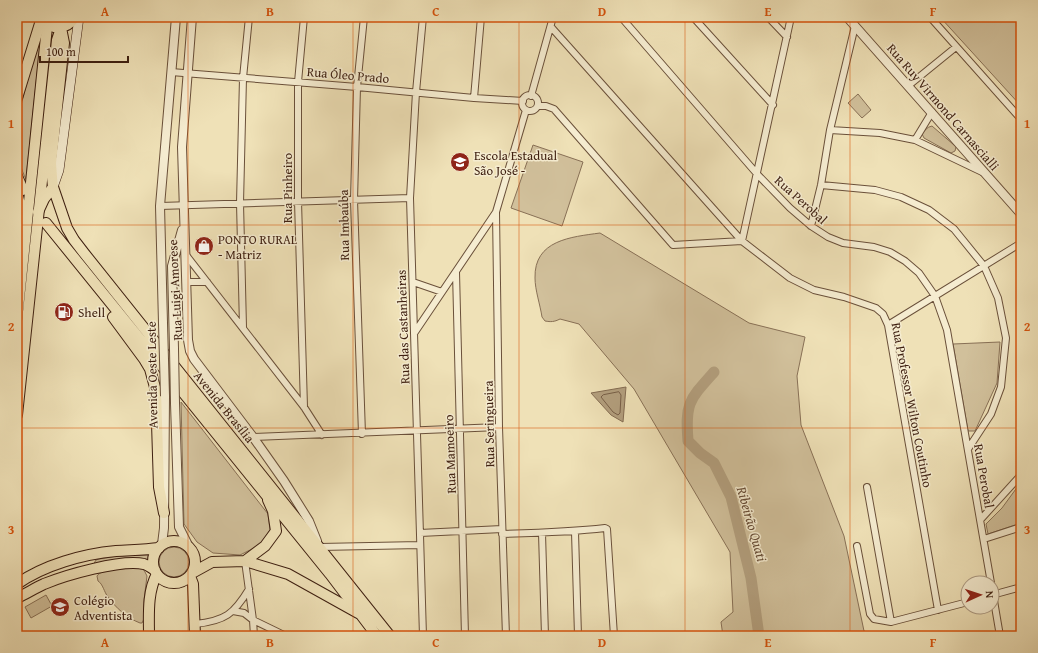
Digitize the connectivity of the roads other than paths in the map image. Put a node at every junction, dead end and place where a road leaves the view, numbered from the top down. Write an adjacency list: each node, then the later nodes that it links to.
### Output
1 (42, 17): 32 (main road)
2 (48, 17): 63 (main road)
3 (52, 17): 23 (main road)
4 (62, 17): 23 (main road)
5 (75, 17): 23 (main road)
6 (79, 17): 49 (main road)
7 (176, 17): 26 (street)
8 (192, 17): 27 (street, Rua Luigi Amorese)
9 (249, 17): 28 (street)
10 (304, 17): 29 (street, Rua Pinheiro)
11 (364, 17): 31 (street, Rua Imbaúba)
12 (423, 17): 33 (street, Rua das Castanheiras)
13 (481, 17): 36 (street)
14 (553, 17): 22 (street)
15 (620, 17): 46 (street, Rua Perobal)
16 (693, 17): 38 (street)
17 (768, 17): 24 (street)
18 (791, 17): 24 (street)
19 (847, 17): 21 (street, Rua Ruy Virmond Carnascialli)
20 (930, 17): 25 (street)
21 (855, 26): 30 (street, Rua Ruy Virmond Carnascialli); 43 (street)
22 (551, 27): 34 (street); 64 (street, Rua Professor Wilton Coutinho)
23 (60, 28): 49 (main road, Avenida Brasília); 57 (main road)
24 (787, 37): 38 (street)
25 (956, 47): 30 (street); 42 (street)
26 (171, 72): 27 (street, Rua Óleo Prado); 56 (street)
27 (187, 74): 28 (street, Rua Óleo Prado); 55 (street, Rua Luigi Amorese)
28 (243, 78): 29 (street, Rua Óleo Prado); 54 (street)
29 (298, 82): 31 (street, Rua Óleo Prado); 53 (street, Rua Pinheiro)
30 (908, 86): 41 (street, Rua Ruy Virmond Carnascialli)
31 (357, 87): 33 (street, Rua Óleo Prado); 52 (street, Rua Imbaúba)
32 (19, 88): 35 (main road)
33 (416, 92): 36 (street, Rua Óleo Prado); 51 (street, Rua das Castanheiras)
34 (531, 96): 37 (street); 39 (street)
35 (17, 98)
36 (474, 98): 37 (street, Rua Óleo Prado)
37 (523, 101): 40 (street)
38 (773, 105): 46 (street)
39 (538, 106): 40 (street); 64 (street)
40 (526, 110): 58 (street)
41 (932, 112): 44 (street); 45 (street, Rua Ruy Virmond Carnascialli)
42 (1021, 119)
43 (830, 130): 44 (street); 48 (street)
44 (915, 140): 45 (street)
45 (985, 174): 59 (street, Rua Ruy Virmond Carnascialli)
46 (758, 175): 62 (street, Rua Perobal); 64 (street)
47 (17, 176): 50 (main road)
48 (821, 185): 62 (street); 68 (street)
49 (53, 187): 57 (main road); 105 (main road, Avenida Brasília)
50 (20, 191): 63 (main road)
51 (410, 198): 52 (street); 73 (street, Rua das Castanheiras)
52 (354, 200): 53 (street); 86 (street, Rua Imbaúba)
53 (298, 201): 54 (street); 81 (street, Rua Pinheiro)
54 (240, 203): 55 (street); 79 (street)
55 (183, 205): 56 (street); 61 (street, Rua Luigi Amorese)
56 (160, 206): 93 (street, Avenida Oeste Leste, bridge)
57 (38, 212): 67 (main road)
58 (496, 212): 70 (street); 83 (street, Rua Seringueira)
59 (1021, 214)
60 (46, 223): 69 (main road, Avenida Brasília)
61 (183, 226): 66 (street, Rua Luigi Amorese); 76 (street)
62 (811, 226): 75 (street, Rua Perobal)
63 (26, 238): 67 (main road); 77 (main road)
64 (742, 241): 78 (street, Rua Professor Wilton Coutinho)
65 (1021, 243): 68 (street)
66 (186, 255): 71 (street, Rua Luigi Amorese); 72 (street)
67 (34, 258): 82 (main road)
68 (984, 266): 75 (street); 89 (street)
69 (84, 272): 92 (main road, Avenida Brasília); 93 (main road)
70 (456, 272): 74 (street); 84 (street, Rua Mamoeiro)
71 (187, 282): 72 (street); 76 (street); 88 (street, Rua Luigi Amorese)
72 (207, 282): 79 (street)
73 (413, 282): 74 (street); 80 (street, Rua das Castanheiras)
74 (442, 292): 80 (street)
75 (935, 296): 78 (street); 89 (street, Rua Perobal)
76 (173, 298): 106 (street, bridge)
77 (17, 319)
78 (888, 325): 118 (street, Rua Professor Wilton Coutinho)
79 (243, 327): 81 (street)
80 (415, 332): 85 (street, Rua das Castanheiras)
81 (304, 407): 87 (street)
82 (17, 416)
83 (500, 428): 84 (street); 97 (street, Rua Seringueira)
84 (460, 430): 85 (street); 96 (street, Rua Mamoeiro)
85 (417, 431): 86 (street); 99 (street, Rua das Castanheiras)
86 (362, 434): 87 (street)
87 (322, 435): 88 (street)
88 (253, 437): 105 (street, Rua Luigi Amorese)
89 (968, 449): 94 (street, Rua Perobal)
90 (1021, 474): 94 (street)
91 (867, 487): 123 (street)
92 (266, 496): 107 (main road); 120 (main road, Avenida Brasília)
93 (164, 513): 103 (street, Avenida Oeste Leste)
94 (981, 519): 101 (street, Rua Perobal)
95 (1021, 527): 101 (street)
96 (463, 531): 97 (street); 99 (street); 132 (street, Rua Mamoeiro)
97 (502, 531): 100 (street); 133 (street, Rua Seringueira)
98 (575, 532): 100 (street); 135 (street); 136 (street)
99 (420, 533): 102 (street, Rua das Castanheiras)
100 (542, 533): 134 (street)
101 (984, 539): 111 (street, Rua Perobal)
102 (420, 545): 105 (street); 131 (street, Rua das Castanheiras)
103 (160, 546): 106 (main road); 109 (main road); 112 (main road)
104 (858, 546): 123 (street)
105 (320, 547): 130 (main road, Avenida Brasília)
106 (190, 548): 108 (main road); 110 (main road)
107 (245, 561): 108 (main road); 114 (street); 120 (main road)
108 (212, 562): 110 (main road)
109 (156, 572): 110 (main road); 116 (main road); 125 (main road)
110 (191, 575): 124 (main road)
111 (990, 575)
112 (17, 584)
113 (1021, 586): 115 (street)
114 (249, 589): 119 (street); 122 (street)
115 (1000, 591)
116 (17, 598)
117 (960, 604): 118 (street)
118 (938, 610): 123 (street)
119 (233, 611): 122 (street); 124 (street)
120 (358, 612): 129 (main road, Avenida Brasília)
121 (996, 615): 137 (street)
122 (253, 620): 127 (street); 128 (street)
123 (888, 622)
124 (195, 624): 126 (main road)
125 (149, 636)
126 (195, 636)
127 (254, 636)
128 (286, 636)
129 (377, 636)
130 (390, 636)
131 (423, 636)
132 (465, 636)
133 (506, 636)
134 (545, 636)
135 (578, 636)
136 (614, 636)
137 (1000, 636)

